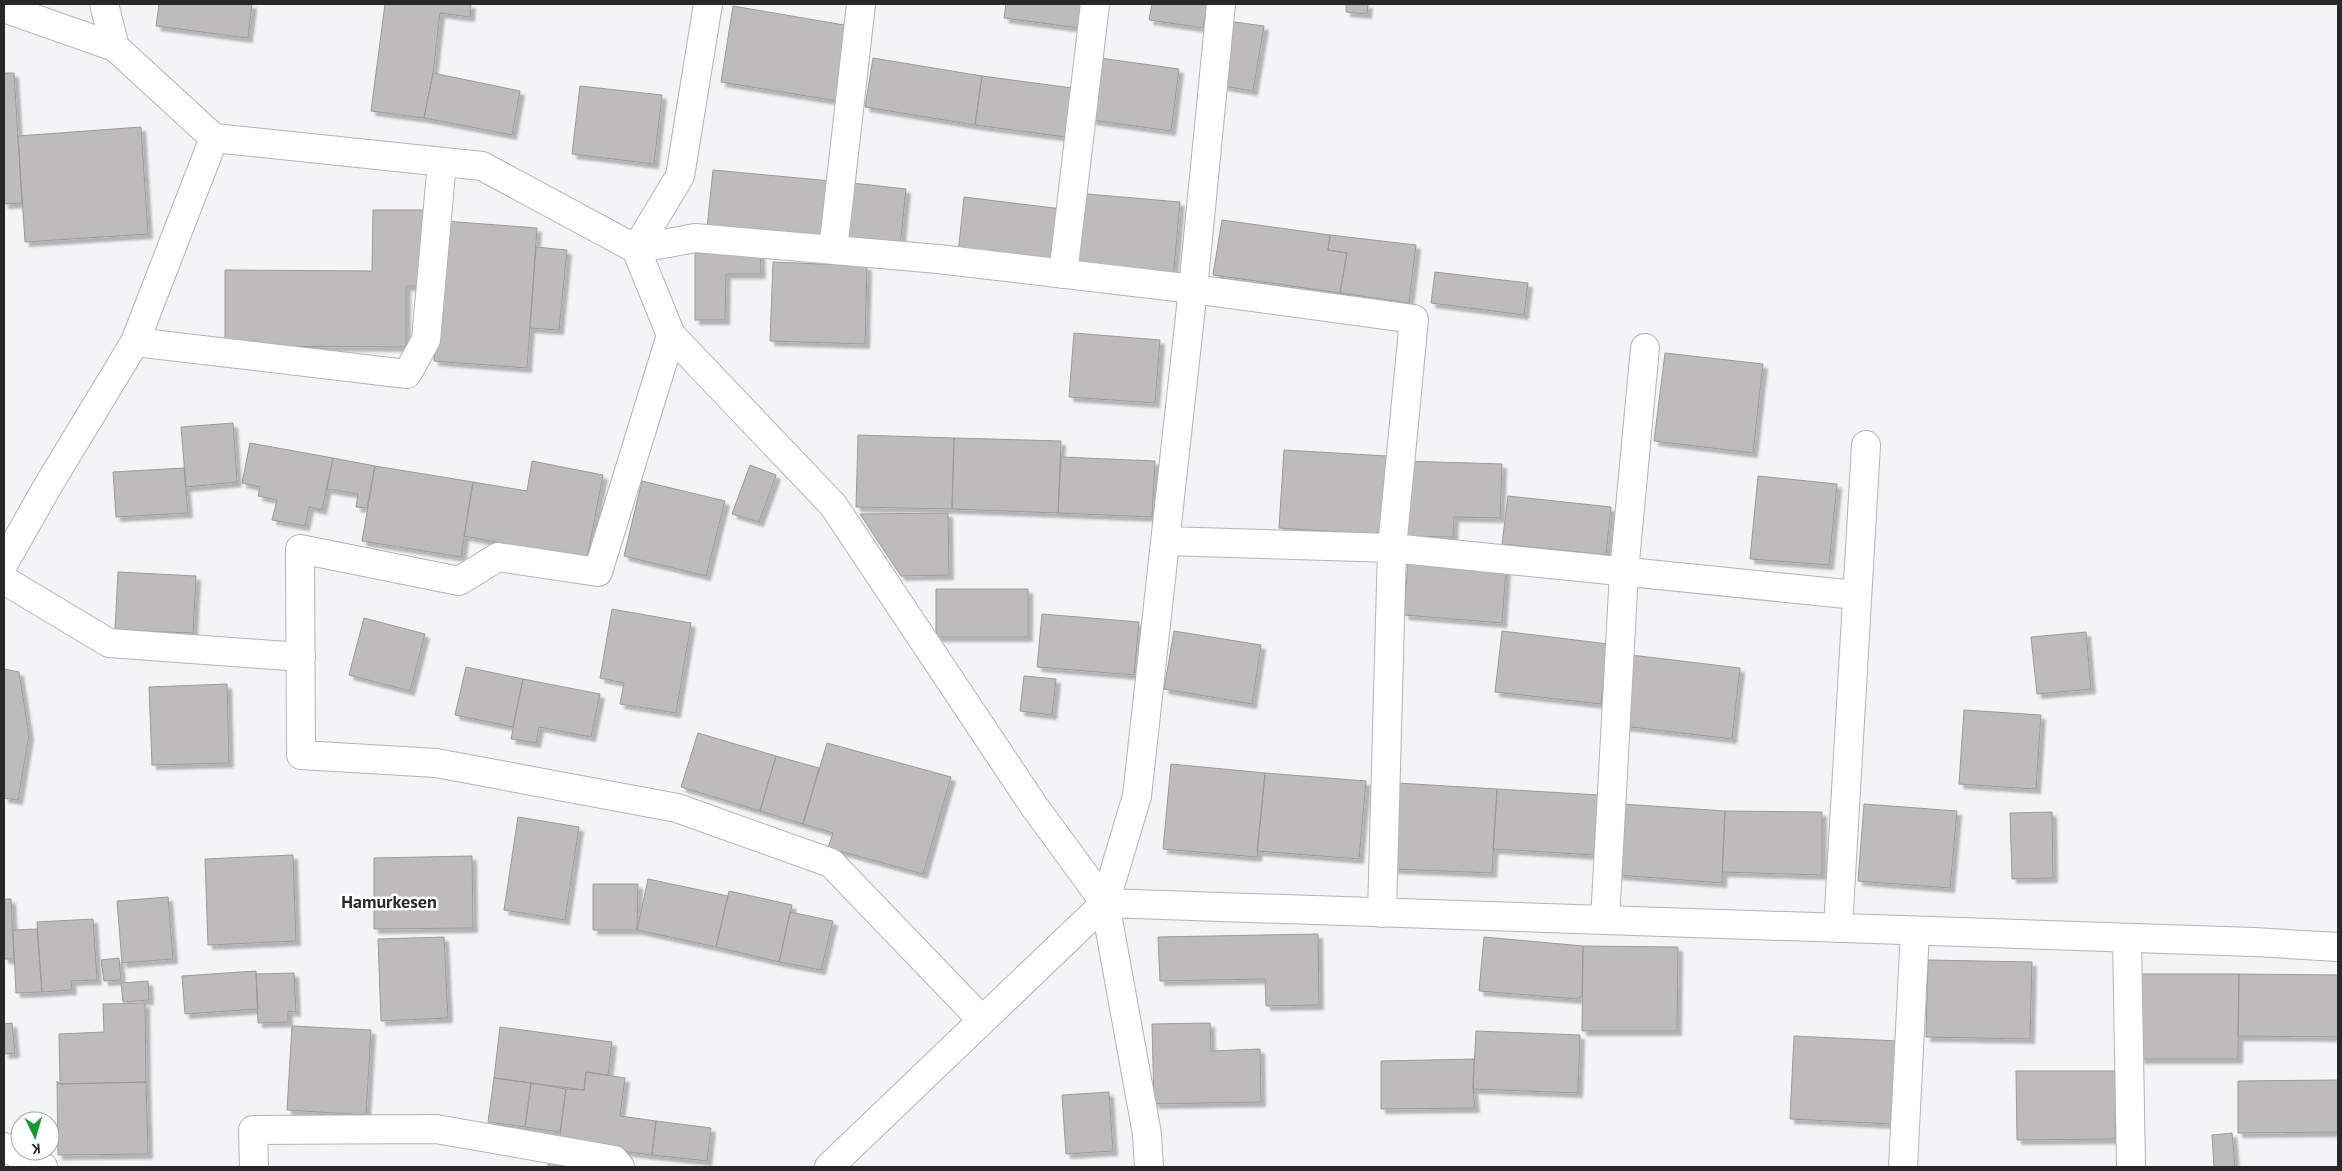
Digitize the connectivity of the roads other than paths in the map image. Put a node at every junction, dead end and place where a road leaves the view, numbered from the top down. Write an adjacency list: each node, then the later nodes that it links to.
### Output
1 (104, 4): 7 (street)
2 (708, 4): 10 (street)
3 (860, 4): 11 (street)
4 (1095, 4): 12 (street)
5 (1221, 4): 13 (street)
6 (4, 8): 7 (street)
7 (115, 47): 8 (street)
8 (214, 138): 9 (street); 15 (street)
9 (442, 162): 10 (street); 15 (street)
10 (636, 250): 11 (street); 14 (street)
11 (833, 250): 12 (street)
12 (1063, 274): 13 (street)
13 (1193, 289): 18 (street); 19 (street)
14 (670, 335): 24 (street); 25 (street)
15 (135, 342): 20 (street)
16 (1645, 348): 21 (street)
17 (1866, 445): 23 (street)
18 (1165, 541): 19 (street); 25 (street)
19 (1392, 548): 21 (street); 26 (street)
20 (4, 563)
21 (1624, 572): 23 (street); 27 (street)
22 (4, 580): 24 (street)
23 (1856, 595): 28 (street)
24 (301, 657): 32 (street)
25 (1105, 904): 26 (street); 32 (street); 38 (street)
26 (1382, 913): 27 (street)
27 (1605, 920): 28 (street)
28 (1838, 928): 29 (street)
29 (1915, 931): 30 (street); 39 (street)
30 (2127, 938): 31 (street); 40 (street)
31 (2338, 947)
32 (982, 1020): 37 (street)
33 (4, 1146): 34 (street)
34 (43, 1167)
35 (254, 1167): 36 (street)
36 (620, 1167)
37 (829, 1167)
38 (1149, 1167)
39 (1903, 1167)
40 (2131, 1167)

